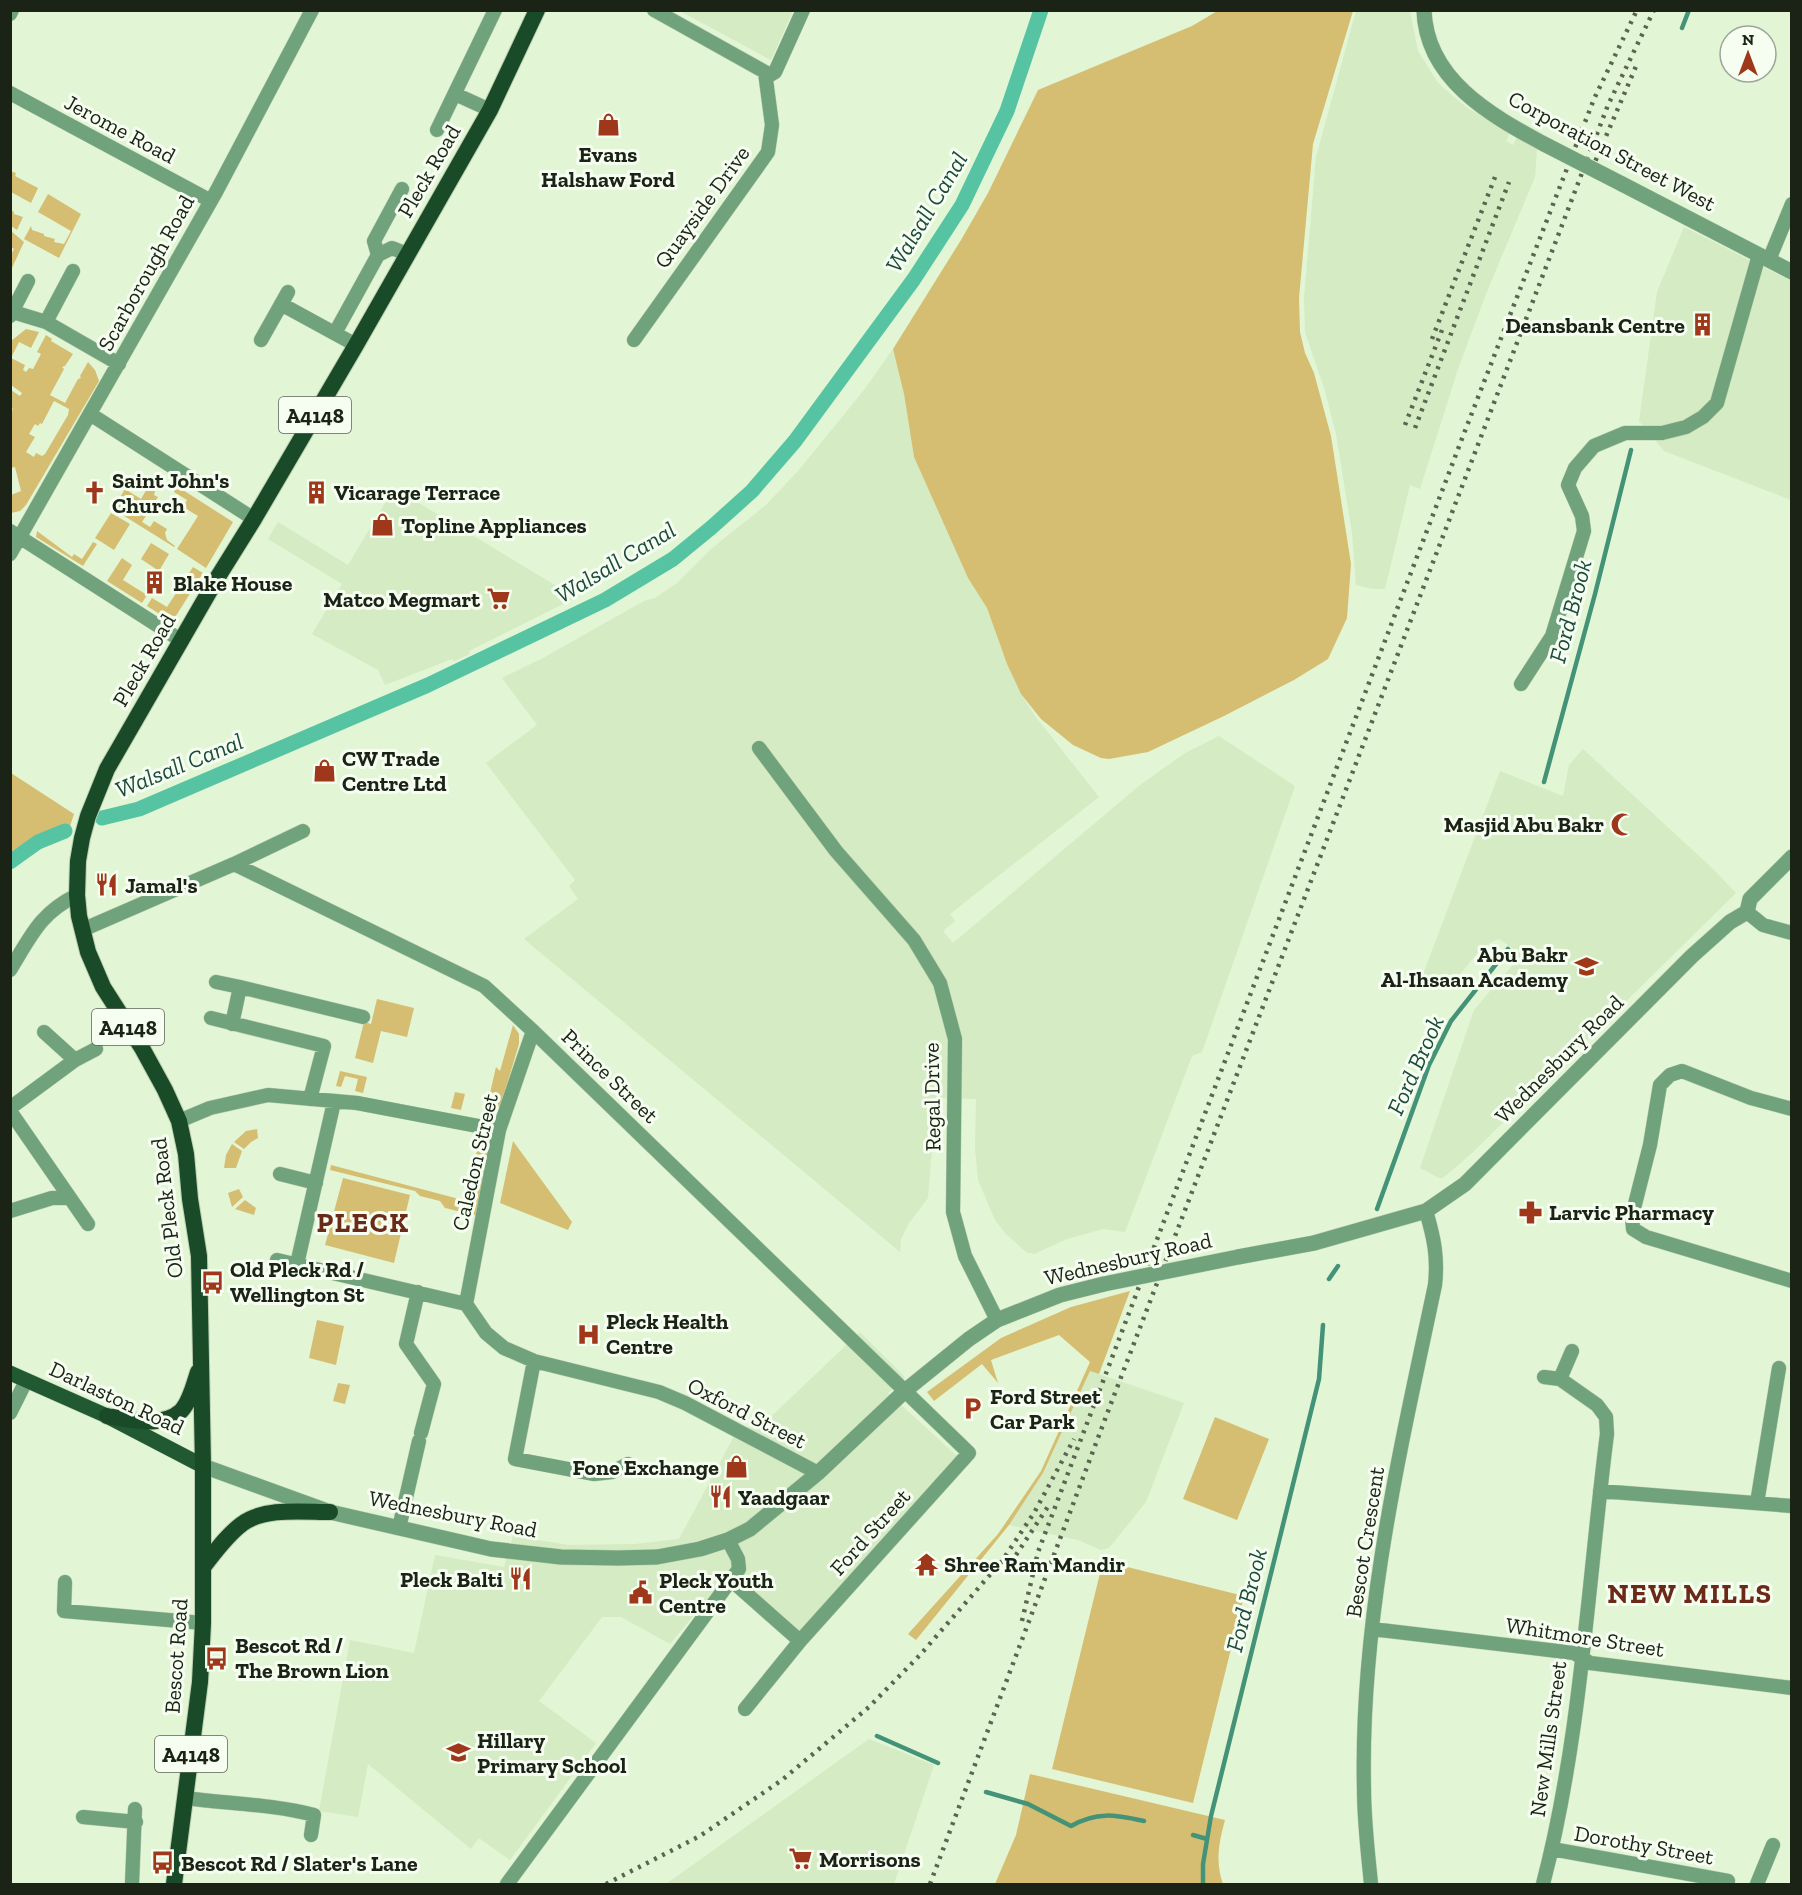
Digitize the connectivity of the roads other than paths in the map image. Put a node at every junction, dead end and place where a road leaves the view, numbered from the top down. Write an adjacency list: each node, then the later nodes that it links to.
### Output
1 (312, 10): 13 (street, Scarborough Road)
2 (495, 10): 9 (street, Pleck Road)
3 (537, 10): 10 (highway, Pleck Road / A4148)
4 (654, 10): 7 (street)
5 (803, 10): 7 (street)
6 (1424, 10): 17 (street, Corporation Street West, bridge)
7 (765, 72): 24 (street, Quayside Drive)
8 (10, 93): 13 (street, Jerome Road)
9 (456, 94): 10 (street, Pleck Road); 11 (street, Pleck Road)
10 (490, 110): 15 (highway, Pleck Road / A4148)
11 (437, 130)
12 (402, 189): 16 (street, Pleck Road)
13 (211, 201): 27 (street, Scarborough Road)
14 (1791, 204): 17 (street)
15 (407, 254): 16 (street, Pleck Road); 26 (highway, Pleck Road / A4148)
16 (378, 255): 23 (street, Pleck Road)
17 (1764, 258): 19 (street, Corporation Street West); 33 (street)
18 (73, 271): 22 (street)
19 (1791, 272)
20 (28, 281): 21 (street)
21 (12, 314): 22 (street)
22 (46, 322): 27 (street)
23 (334, 333): 25 (street); 26 (street)
24 (634, 339)
25 (261, 340)
26 (356, 345): 29 (highway, Pleck Road / A4148)
27 (119, 364): 28 (street, Scarborough Road)
28 (90, 414): 29 (street); 30 (street, Scarborough Road)
29 (255, 519): 32 (highway, Pleck Road / A4148)
30 (15, 534): 31 (street, Scarborough Road); 32 (street)
31 (10, 554)
32 (182, 641): 37 (highway, Pleck Road / A4148)
33 (1521, 684)
34 (759, 748): 70 (street, Regal Drive)
35 (303, 831): 38 (street)
36 (1791, 857): 40 (street, Wednesbury Road)
37 (78, 861): 39 (highway, Old Pleck Road / A4148)
38 (234, 864): 41 (street); 49 (street, Prince Street)
39 (78, 895): 41 (highway, Old Pleck Road / A4148); 43 (street)
40 (1747, 912): 42 (street); 63 (street, Wednesbury Road)
41 (82, 930): 57 (highway, Old Pleck Road / A4148)
42 (1791, 933)
43 (10, 970)
44 (216, 982): 45 (street)
45 (240, 987): 46 (street); 48 (street)
46 (363, 1017)
47 (211, 1018): 48 (street)
48 (232, 1024): 53 (street)
49 (533, 1031): 58 (street, Caledon Street); 79 (street, Prince Street)
50 (44, 1032): 52 (street)
51 (96, 1049): 52 (street)
52 (75, 1060): 56 (street)
53 (310, 1099): 54 (street); 57 (street)
54 (334, 1102): 58 (street); 60 (street)
55 (1791, 1109): 67 (street)
56 (10, 1110): 61 (street)
57 (179, 1121): 73 (highway, Old Pleck Road / A4148)
58 (499, 1131): 69 (street, Caledon Street)
59 (280, 1174): 60 (street)
60 (316, 1183): 66 (street)
61 (70, 1198): 62 (street); 64 (street)
62 (10, 1211)
63 (1426, 1211): 70 (street, Wednesbury Road, bridge); 95 (street, Bescot Crescent)
64 (88, 1224)
65 (277, 1260): 66 (street)
66 (297, 1264): 68 (street)
67 (1791, 1281)
68 (418, 1292): 69 (street); 89 (street)
69 (466, 1304): 72 (street, Oxford Street)
70 (998, 1320): 79 (street, Wednesbury Road)
71 (1572, 1351): 77 (street)
72 (534, 1361): 82 (street); 84 (street, Oxford Street)
73 (201, 1365): 81 (highway); 83 (highway, Old Pleck Road / A4148)
74 (1779, 1368): 86 (street)
75 (10, 1373): 78 (main road, Darlaston Road)
76 (1544, 1377): 77 (street)
77 (1560, 1379): 85 (street, New Mills Street)
78 (26, 1381): 80 (street); 81 (main road, Darlaston Road)
79 (906, 1390): 84 (street, Wednesbury Road); 96 (street, Ford Street)
80 (10, 1413)
81 (107, 1416): 83 (main road, Darlaston Road)
82 (628, 1464)
83 (203, 1466): 88 (street, Wednesbury Road); 91 (highway, Bescot Road / A4148)
84 (818, 1473): 90 (street, Wednesbury Road)
85 (1600, 1491): 86 (street); 97 (street, New Mills Street)
86 (1757, 1503): 87 (street)
87 (1791, 1506)
88 (330, 1512): 89 (street, Wednesbury Road); 91 (highway)
89 (399, 1528): 90 (street, Wednesbury Road)
90 (728, 1540): 92 (street)
91 (204, 1566): 94 (highway, Bescot Road / A4148)
92 (731, 1580): 96 (street); 108 (street)
93 (65, 1582): 94 (street)
94 (203, 1623): 100 (highway, Bescot Road / A4148)
95 (1372, 1629): 97 (street, Whitmore Street); 109 (street, Bescot Crescent)
96 (800, 1641): 99 (street, Ford Street)
97 (1582, 1658): 98 (street, Whitmore Street); 104 (street, New Mills Street)
98 (1791, 1688)
99 (746, 1709)
100 (185, 1798): 102 (street); 107 (highway, Bescot Road / A4148)
101 (83, 1817): 106 (street)
102 (311, 1834)
103 (1773, 1845): 111 (street)
104 (1552, 1849): 105 (street, Dorothy Street); 110 (street, New Mills Street)
105 (1728, 1881)
106 (132, 1884)
107 (174, 1884)
108 (507, 1884)
109 (1371, 1884)
110 (1543, 1884)
111 (1757, 1884)

